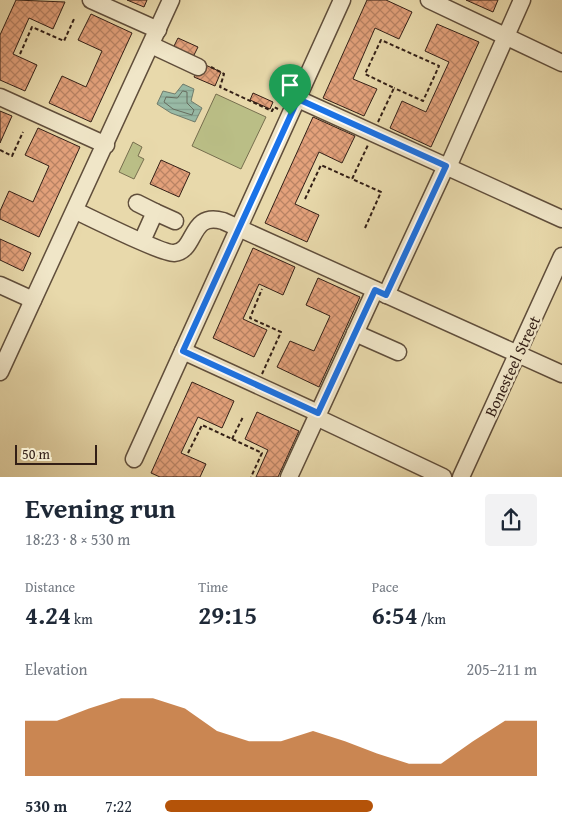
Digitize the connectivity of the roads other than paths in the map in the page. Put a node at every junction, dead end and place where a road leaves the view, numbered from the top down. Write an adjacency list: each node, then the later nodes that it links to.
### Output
1 (90, 0): 6 (street)
2 (171, 0): 6 (street)
3 (342, 0): 12 (street)
4 (429, 0): 7 (street)
5 (522, 0): 7 (street)
6 (158, 30): 8 (street)
7 (507, 35): 9 (street); 14 (street)
8 (151, 45): 10 (street); 13 (street)
9 (562, 63)
10 (198, 67)
11 (0, 97): 13 (street)
12 (298, 99): 14 (street); 20 (street)
13 (106, 145): 16 (street)
14 (447, 167): 18 (street); 24 (street)
15 (136, 204): 17 (street)
16 (76, 210): 21 (street); 25 (street)
17 (155, 212): 19 (street); 21 (street)
18 (562, 219)
19 (175, 221)
20 (239, 228): 21 (street); 24 (street); 27 (street)
21 (142, 241)
22 (562, 256): 29 (street, Bonesteel Street)
23 (0, 285): 25 (street)
24 (381, 293): 26 (street); 29 (street)
25 (33, 300): 30 (street)
26 (356, 333): 28 (street); 32 (street)
27 (183, 351): 32 (street); 33 (street)
28 (398, 352)
29 (517, 354): 31 (street); 36 (street, Bonesteel Street)
30 (0, 372)
31 (562, 374)
32 (317, 415): 34 (street); 35 (street)
33 (134, 459)
34 (289, 476)
35 (443, 476)
36 (461, 476)

